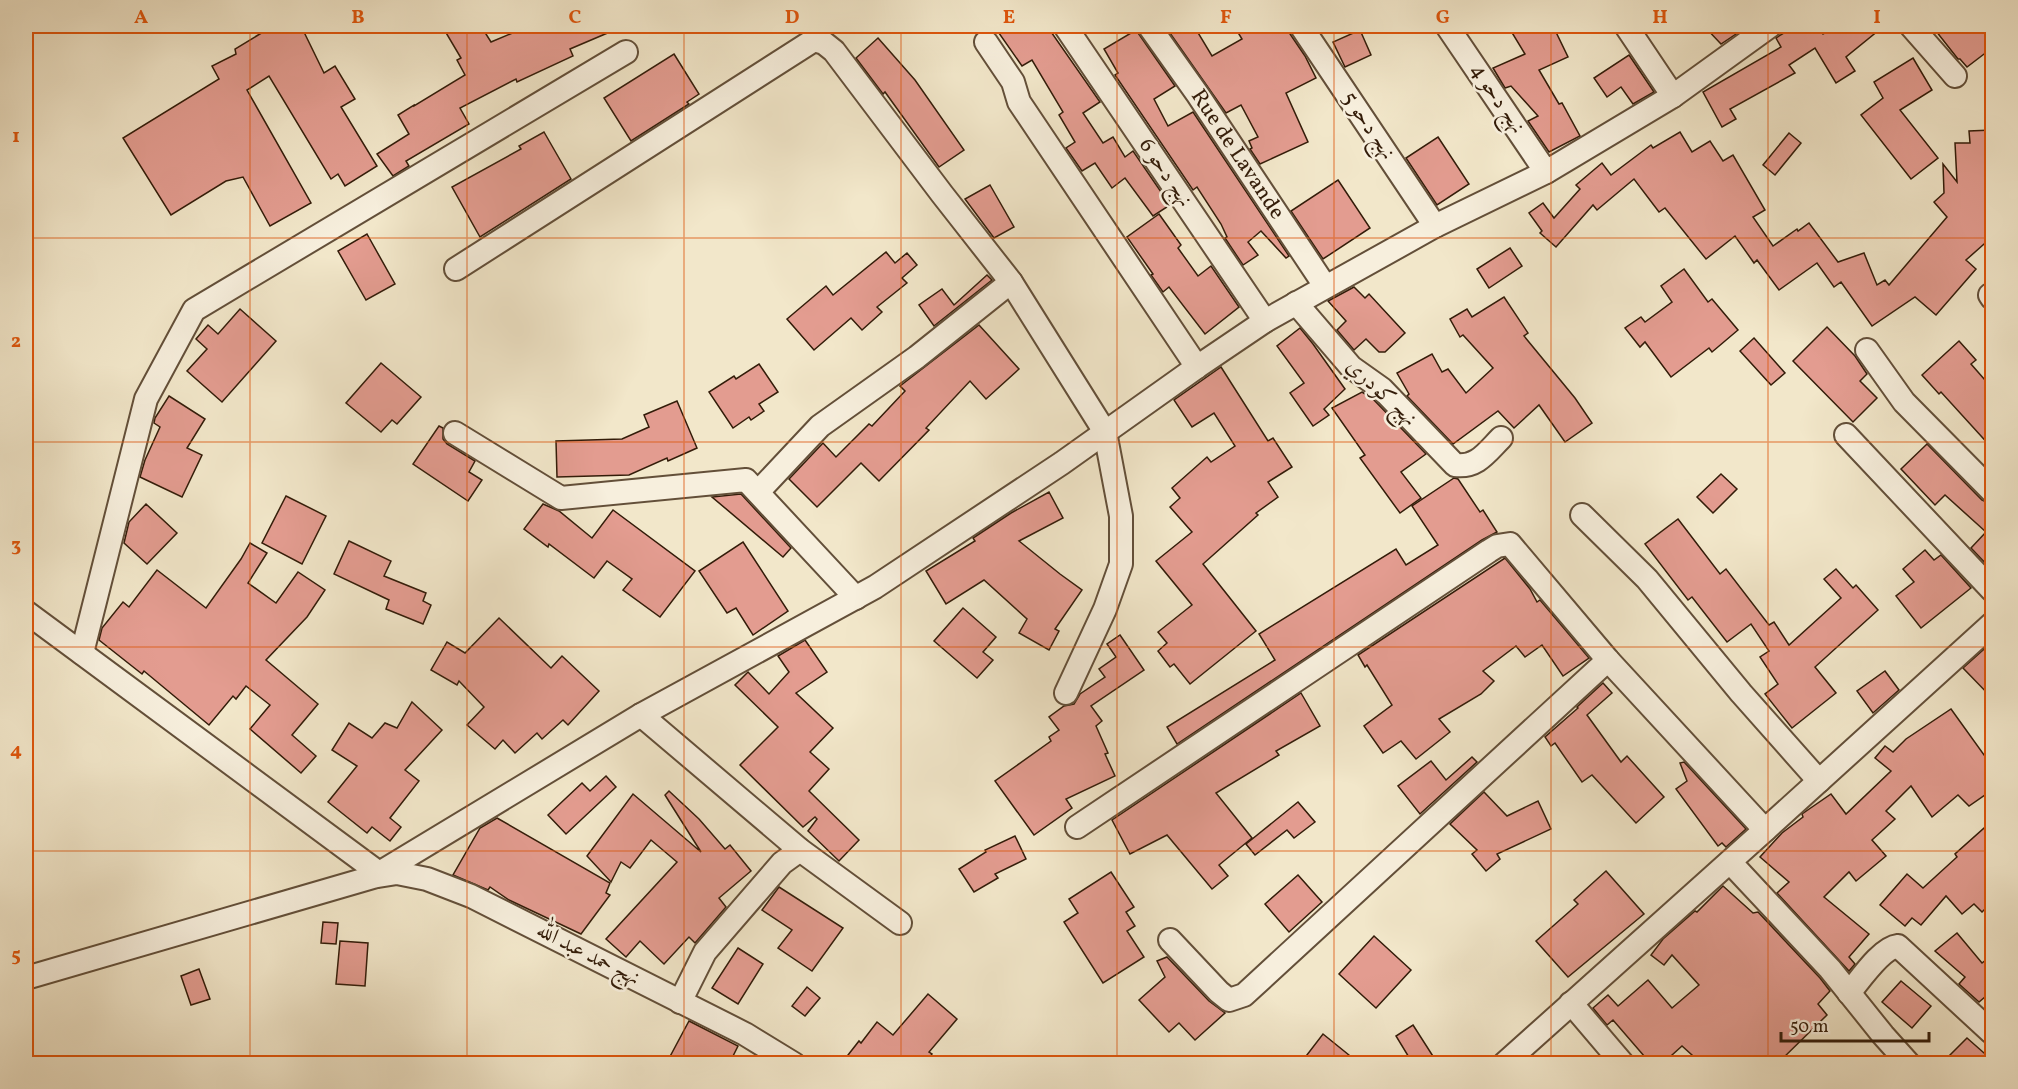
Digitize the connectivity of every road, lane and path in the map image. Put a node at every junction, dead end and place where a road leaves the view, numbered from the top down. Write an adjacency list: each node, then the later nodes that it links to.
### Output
1 (1065, 26): 18 (street, نهج دحو 6)
2 (1149, 26): 16 (street, Rue de Lavande)
3 (1301, 26): 13 (street, نهج دحو 5)
4 (1447, 26): 12 (street, نهج دحو 4)
5 (1626, 26): 11 (street)
6 (1911, 26): 10 (street)
7 (1763, 28): 11 (street)
8 (986, 42): 20 (street)
9 (626, 52): 32 (street)
10 (1955, 76)
11 (1673, 96): 12 (street)
12 (1546, 172): 13 (street)
13 (1435, 226): 16 (street)
14 (456, 269): 15 (street)
15 (1011, 282): 21 (street); 26 (street)
16 (1325, 286): 17 (street)
17 (1296, 303): 18 (street); 24 (street, نهج كودري)
18 (1265, 321): 20 (street)
19 (1867, 350): 25 (street)
20 (1197, 367): 21 (street)
21 (1105, 432): 29 (street); 34 (street)
22 (455, 433): 26 (street)
23 (1846, 435): 28 (street)
24 (1501, 438)
25 (1992, 491)
26 (758, 492): 29 (street)
27 (1582, 515): 36 (street)
28 (1992, 590)
29 (856, 598): 35 (street)
30 (26, 612): 32 (street)
31 (1992, 624): 36 (street)
32 (82, 653): 41 (street)
33 (1608, 660): 37 (street); 38 (street); 43 (street)
34 (1066, 693)
35 (641, 715): 39 (street); 41 (street)
36 (1819, 782): 38 (street)
37 (1077, 827)
38 (1766, 830): 40 (street)
39 (800, 850): 42 (street); 46 (street)
40 (1730, 862): 45 (street); 47 (street)
41 (376, 875): 44 (street); 46 (street, نهج حمد عبد الله)
42 (900, 923)
43 (1170, 940)
44 (26, 978)
45 (1849, 993): 48 (street); 52 (street)
46 (680, 1002): 49 (street, نهج حمد عبد الله)
47 (1571, 1003): 50 (street); 51 (street)
48 (1991, 1032)
49 (794, 1064)
50 (1504, 1064)
51 (1623, 1064)
52 (1909, 1064)

